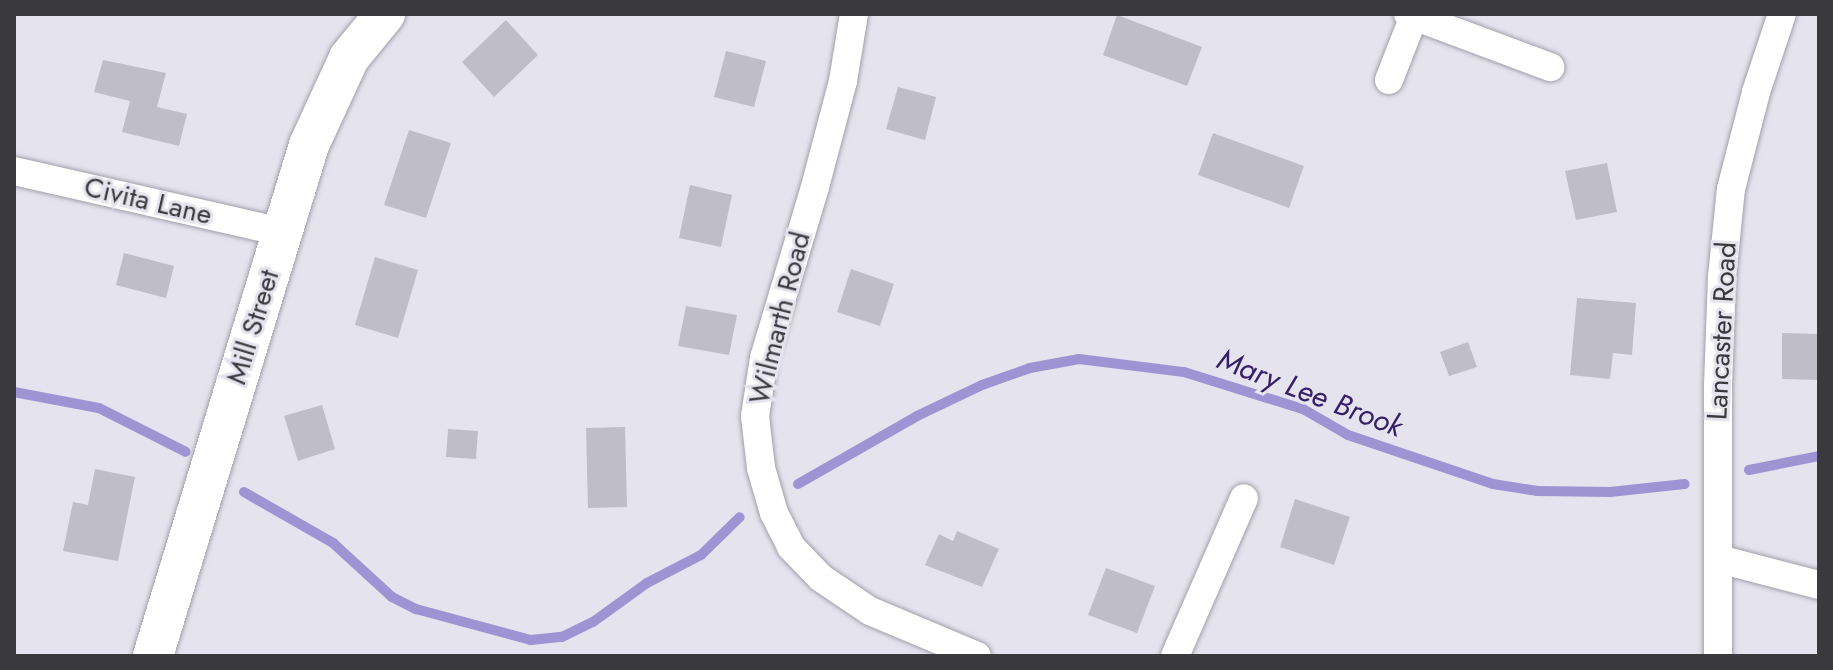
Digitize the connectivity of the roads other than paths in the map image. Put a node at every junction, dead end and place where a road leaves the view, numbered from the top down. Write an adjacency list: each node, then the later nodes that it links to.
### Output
1 (385, 14): 8 (street, Mill Street)
2 (854, 14): 13 (street, Wilmarth Road)
3 (1782, 14): 10 (street, Lancaster Road)
4 (1411, 15): 5 (street); 6 (street)
5 (1550, 67)
6 (1389, 80)
7 (14, 171): 8 (street, Civita Lane)
8 (282, 232): 12 (street, Mill Street)
9 (1244, 498): 14 (street)
10 (1719, 559): 11 (street); 15 (street, Lancaster Road)
11 (1819, 585)
12 (153, 656)
13 (977, 656)
14 (1175, 656)
15 (1718, 656)

